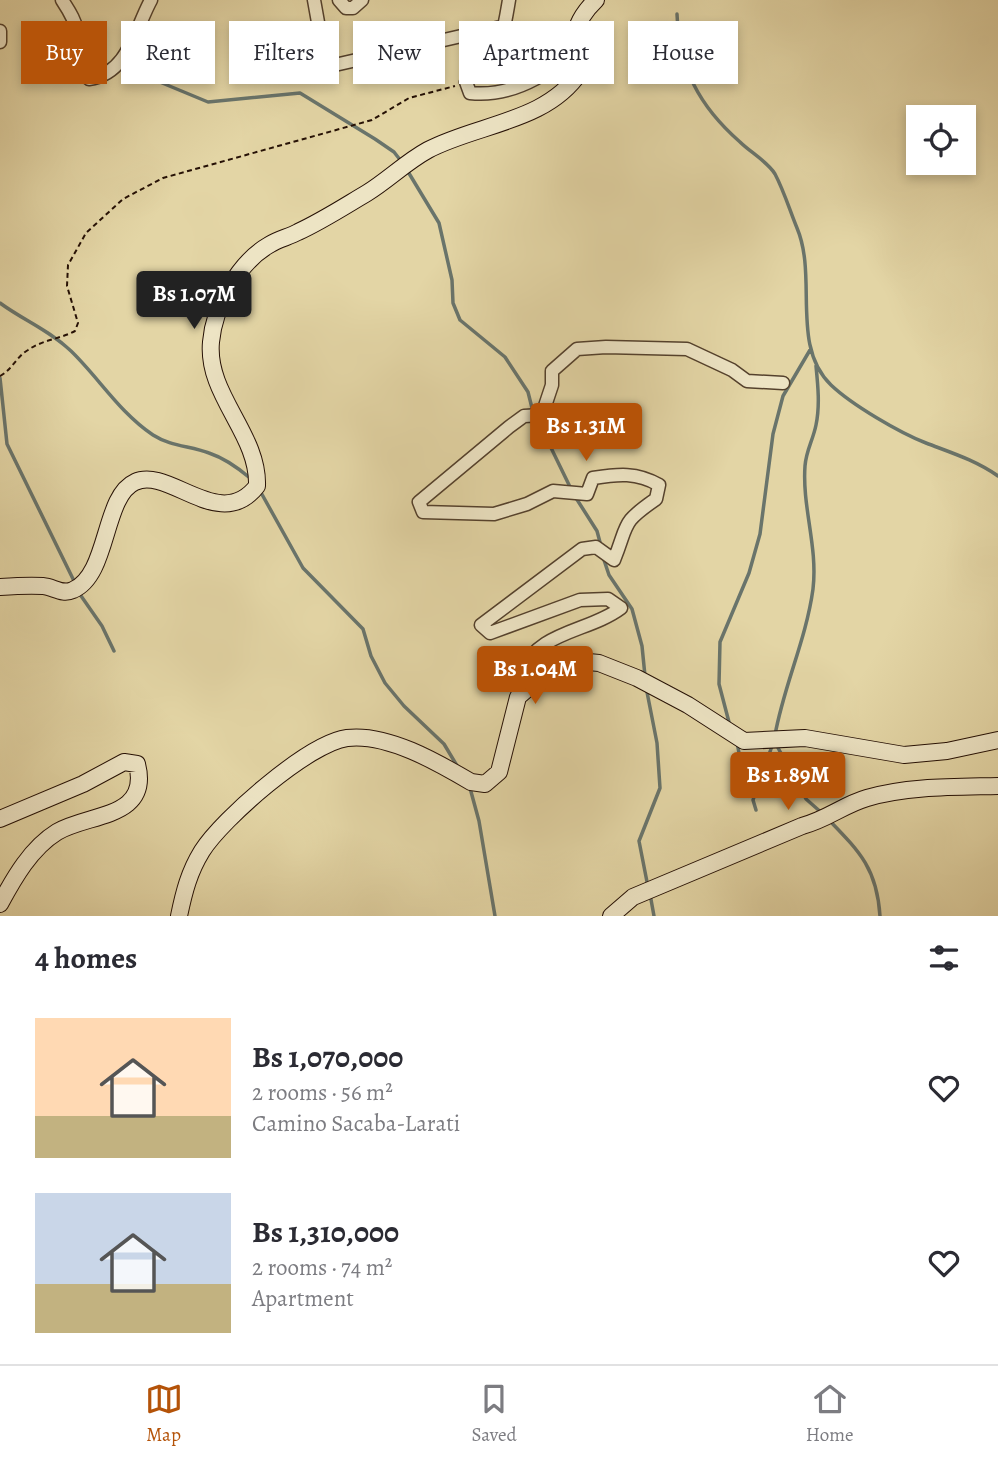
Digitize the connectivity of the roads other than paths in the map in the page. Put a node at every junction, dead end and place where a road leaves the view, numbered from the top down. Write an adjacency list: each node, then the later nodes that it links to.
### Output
1 (62, 0): 2 (street)
2 (151, 0)
3 (314, 0): 11 (street)
4 (338, 0): 5 (street)
5 (362, 0)
6 (509, 0): 8 (street)
7 (596, 0): 9 (street)
8 (506, 21)
9 (580, 21)
10 (0, 31): 12 (street)
11 (459, 37)
12 (0, 41)
13 (467, 84): 14 (street)
14 (526, 84)
15 (572, 84): 17 (street)
16 (783, 383): 18 (street)
17 (0, 587)
18 (530, 685): 19 (street); 23 (street)
19 (998, 740)
20 (998, 786): 24 (street)
21 (0, 819): 22 (street)
22 (0, 904)
23 (180, 916)
24 (611, 916)

